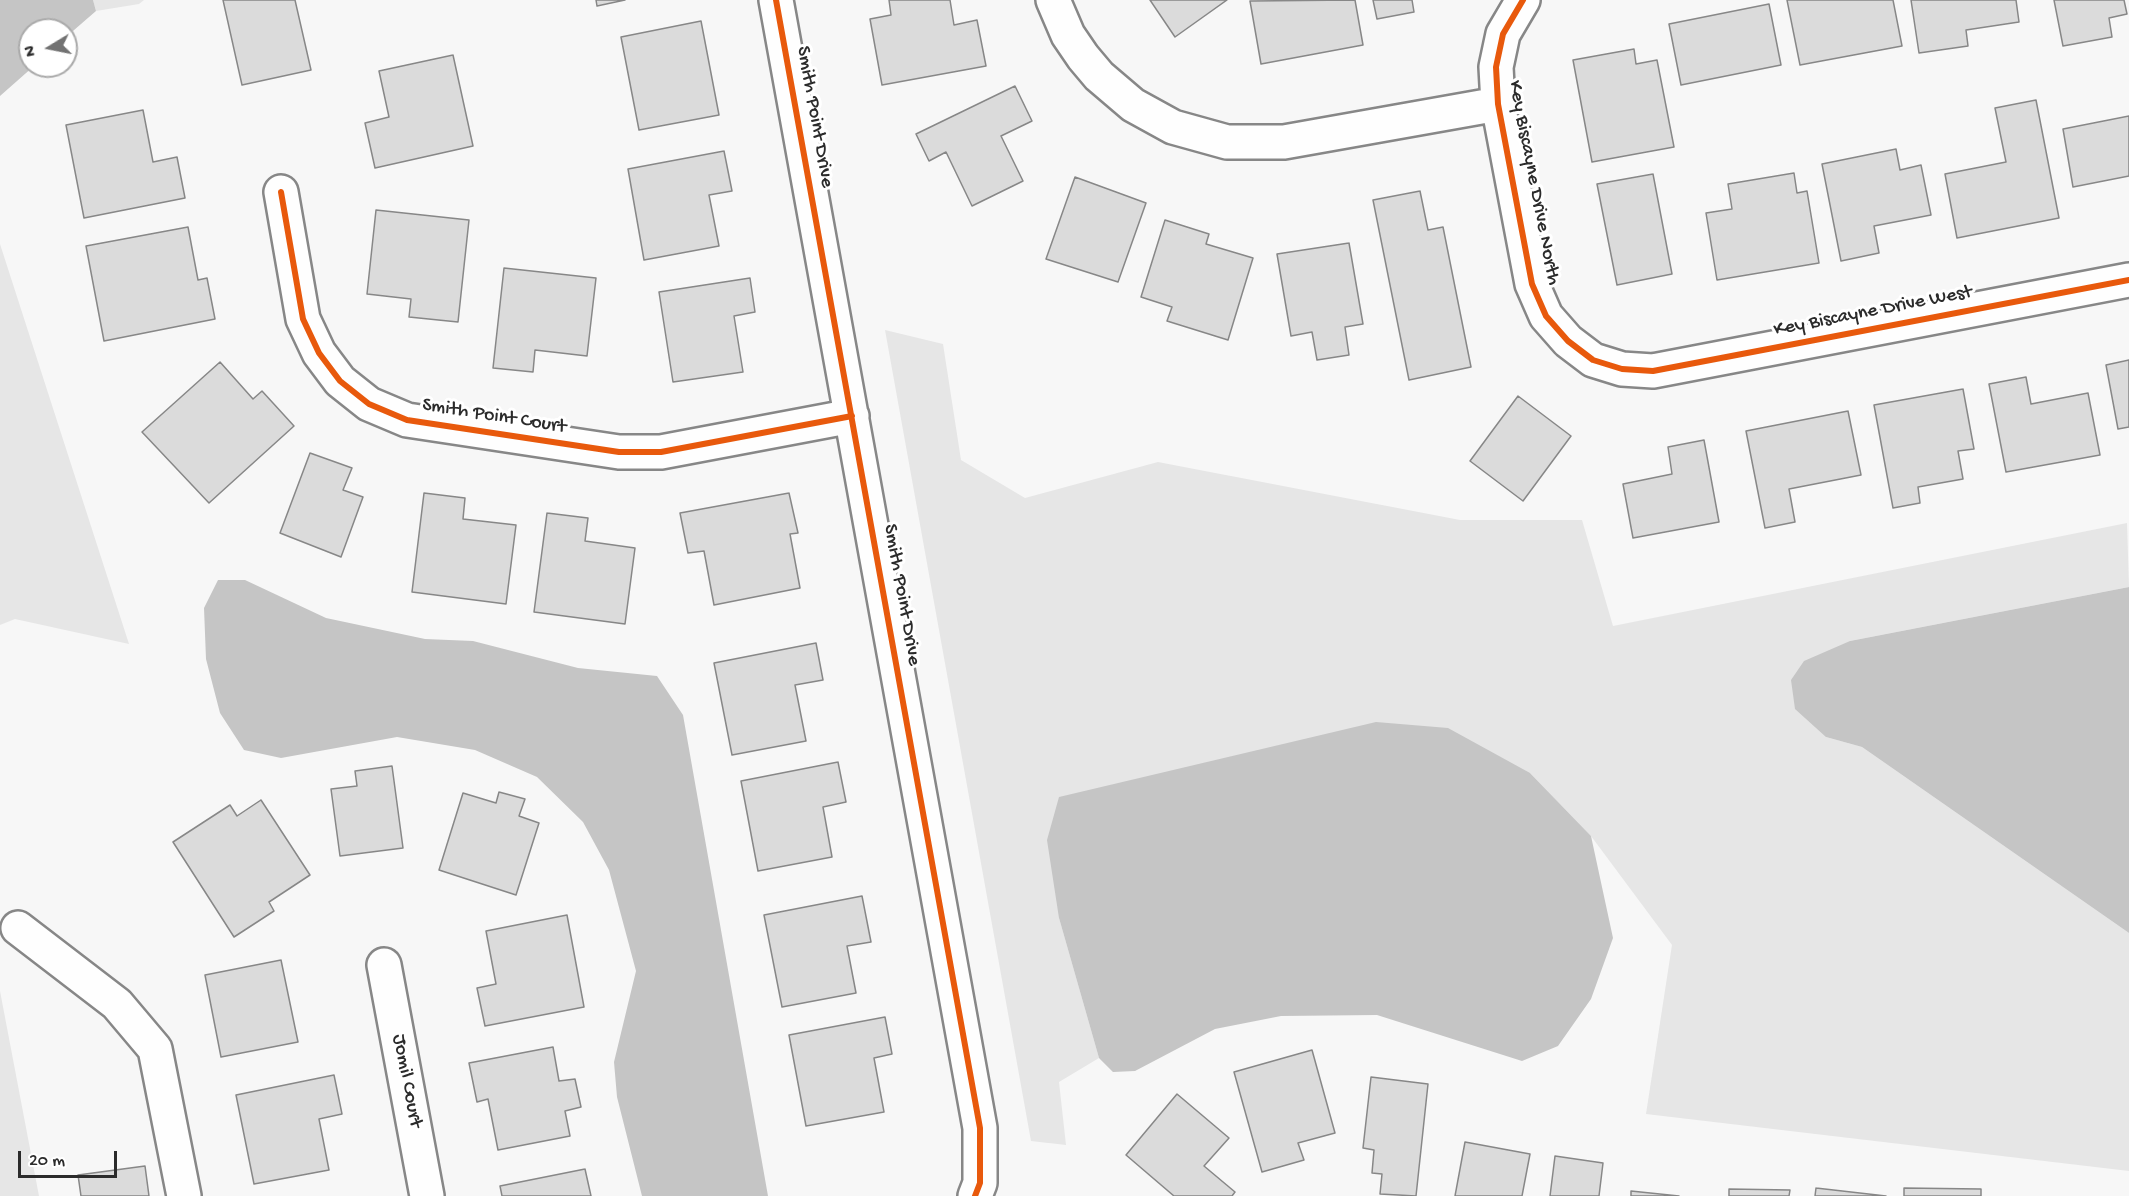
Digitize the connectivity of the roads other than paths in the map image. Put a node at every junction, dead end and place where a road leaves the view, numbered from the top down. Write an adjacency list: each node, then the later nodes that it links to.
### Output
1 (776, 0): 8 (street, Smith Point Drive)
2 (1053, 0): 4 (street)
3 (1522, 0): 4 (street, Key Biscayne Drive North)
4 (1498, 104): 7 (street, Key Biscayne Drive North)
5 (281, 192): 8 (street, Smith Point Court)
6 (2129, 280): 7 (street, Key Biscayne Drive West)
7 (1622, 369)
8 (852, 416): 13 (street, Smith Point Drive)
9 (18, 928): 11 (street)
10 (384, 965): 12 (street, Jomil Court)
11 (184, 1196)
12 (427, 1196)
13 (975, 1196)

